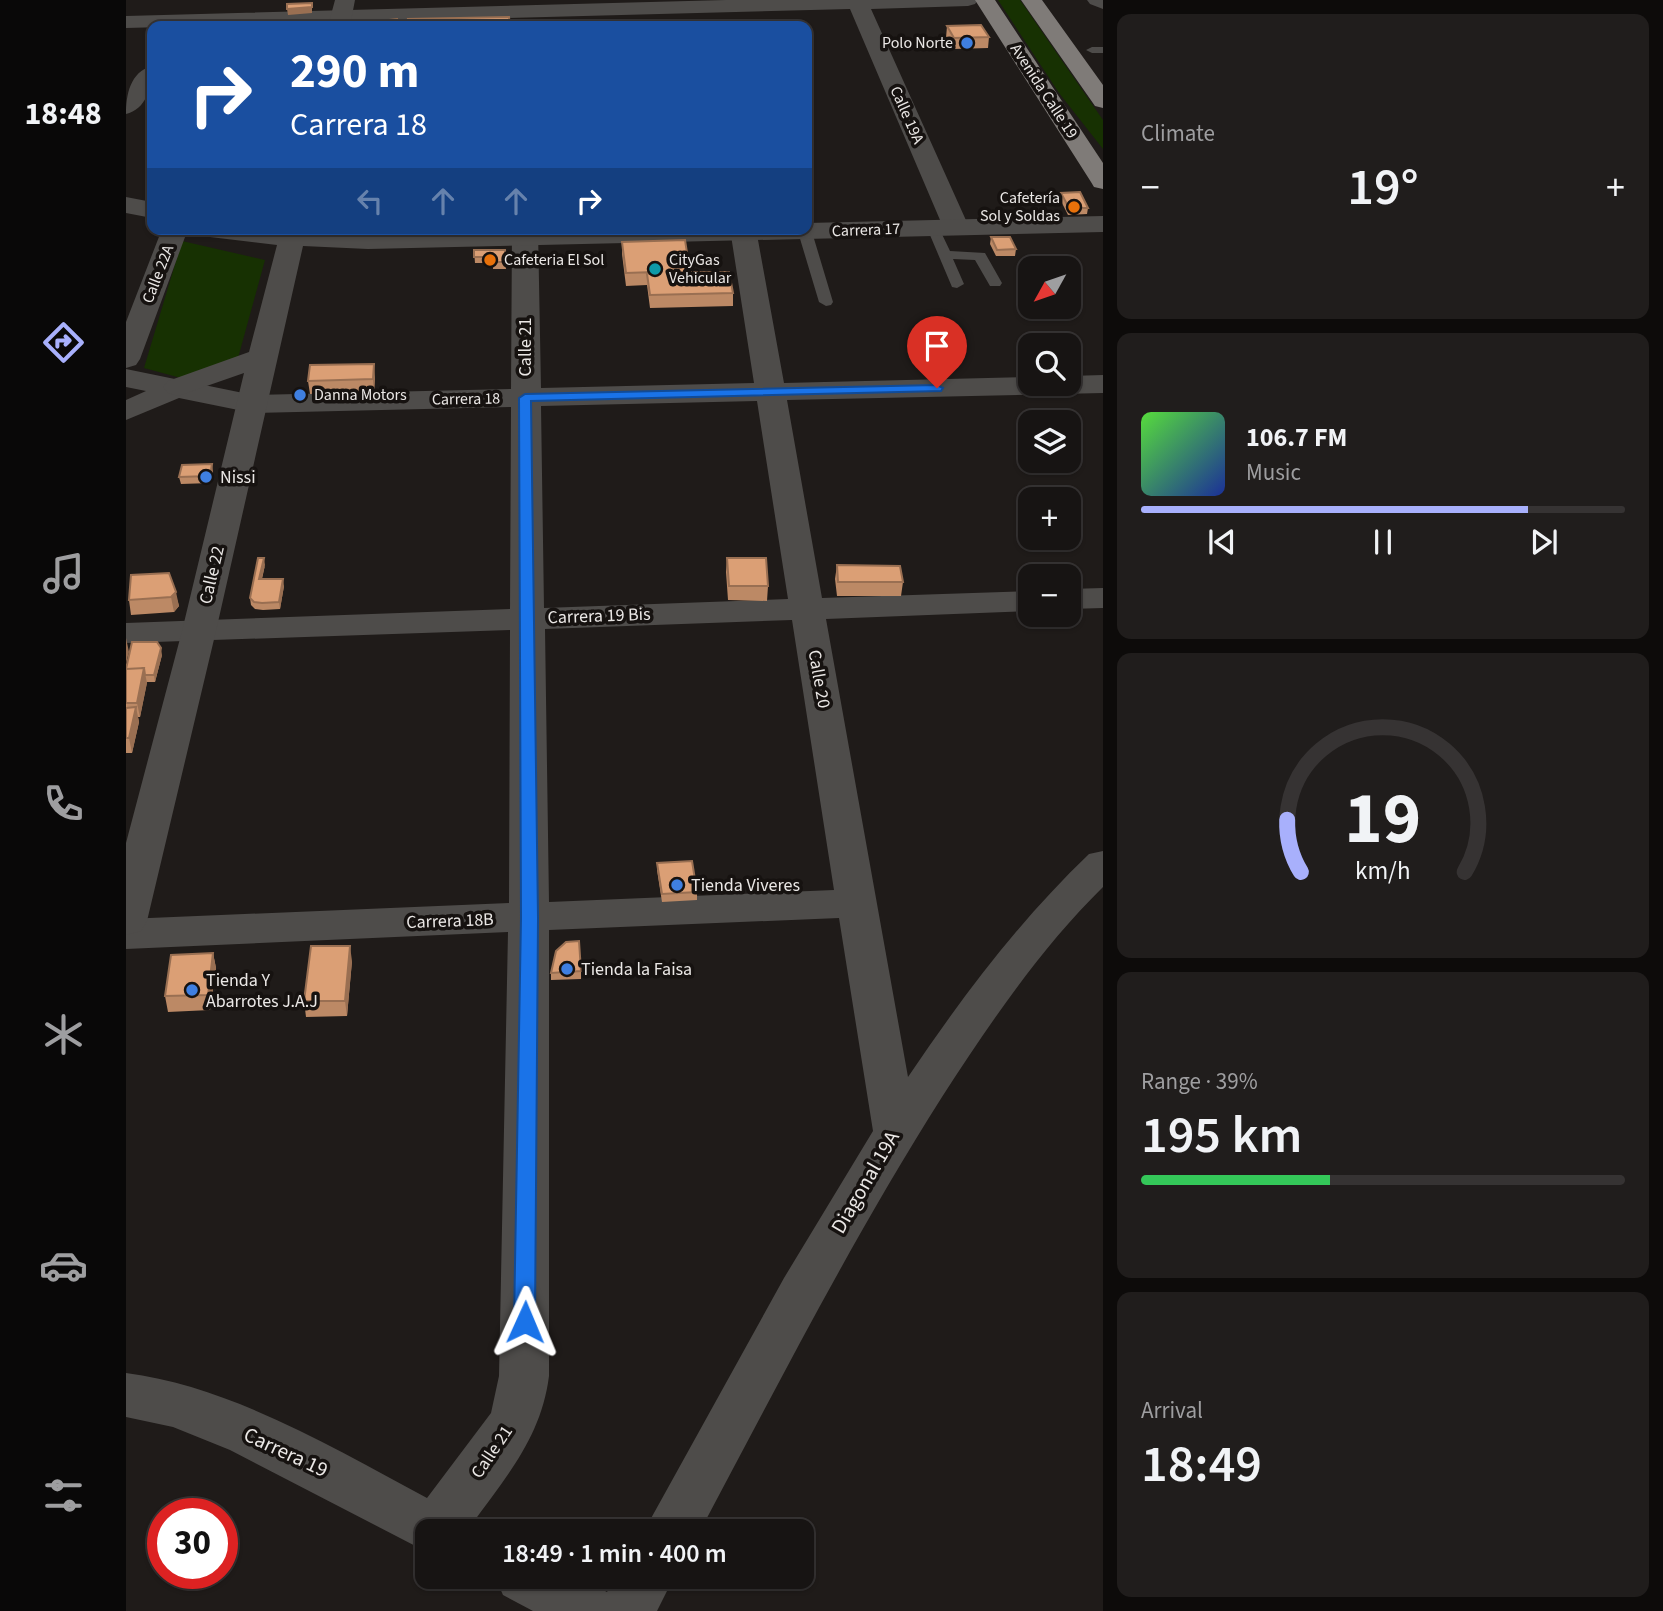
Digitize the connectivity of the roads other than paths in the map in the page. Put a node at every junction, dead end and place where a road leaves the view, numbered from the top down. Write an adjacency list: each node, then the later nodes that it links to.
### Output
1 (968, 0): 5 (street)
2 (985, 0): 16 (main road, Avenida Calle 19)
3 (1031, 0): 14 (main road)
4 (1097, 0): 6 (street)
5 (858, 3): 7 (street); 22 (street, Calle 19A)
6 (1103, 3)
7 (691, 11): 8 (street)
8 (519, 13): 9 (street)
9 (342, 14): 10 (street)
10 (220, 21)
11 (126, 22): 12 (street)
12 (147, 23)
13 (147, 83): 15 (street)
14 (1103, 101)
15 (130, 117)
16 (1103, 183)
17 (126, 205): 18 (street)
18 (147, 209)
19 (126, 216): 20 (street)
20 (147, 219)
21 (1103, 223): 22 (street, Carrera 17)
22 (945, 228): 23 (street, Carrera 17); 31 (lane)
23 (812, 232)
24 (173, 235): 36 (street, Calle 22A)
25 (295, 235): 35 (street, Calle 22)
26 (305, 235): 27 (street, Carrera 17)
27 (486, 235)
28 (525, 235): 41 (street, Calle 21)
29 (745, 235): 40 (street, Calle 20)
30 (805, 235): 34 (lane)
31 (945, 255): 32 (lane); 33 (lane)
32 (995, 283)
33 (957, 284)
34 (826, 302)
35 (264, 356): 39 (street); 42 (street, Calle 22)
36 (126, 359)
37 (126, 378): 39 (street, Carrera 18)
38 (1103, 384): 40 (street, Carrera 18)
39 (178, 387): 42 (street, Carrera 18); 43 (street)
40 (771, 392): 41 (street, Carrera 18); 47 (street, Calle 20)
41 (525, 398): 42 (street, Carrera 18); 48 (street, Calle 21)
42 (253, 404): 49 (street, Calle 22)
43 (126, 411)
44 (1103, 598): 45 (street)
45 (1081, 599)
46 (1018, 601): 47 (street, Carrera 19 Bis)
47 (807, 609): 48 (street, Carrera 19 Bis); 52 (street, Calle 20)
48 (529, 619): 49 (street, Carrera 19 Bis); 53 (street, Calle 21)
49 (199, 631): 50 (street, Carrera 19 Bis); 54 (street, Calle 22)
50 (126, 633)
51 (1103, 864): 56 (street, Diagonal 19A)
52 (857, 902): 53 (street, Carrera 18B); 56 (street, Calle 20)
53 (529, 918): 55 (street, Carrera 18B); 59 (street, Calle 21)
54 (126, 921)
55 (126, 934)
56 (895, 1130): 60 (street, Diagonal 19A)
57 (126, 1395): 58 (street, Carrera 19)
58 (415, 1519)
59 (446, 1519)
60 (678, 1519)
61 (546, 1589): 63 (street)
62 (639, 1589): 64 (street)
63 (588, 1611)
64 (627, 1611)

